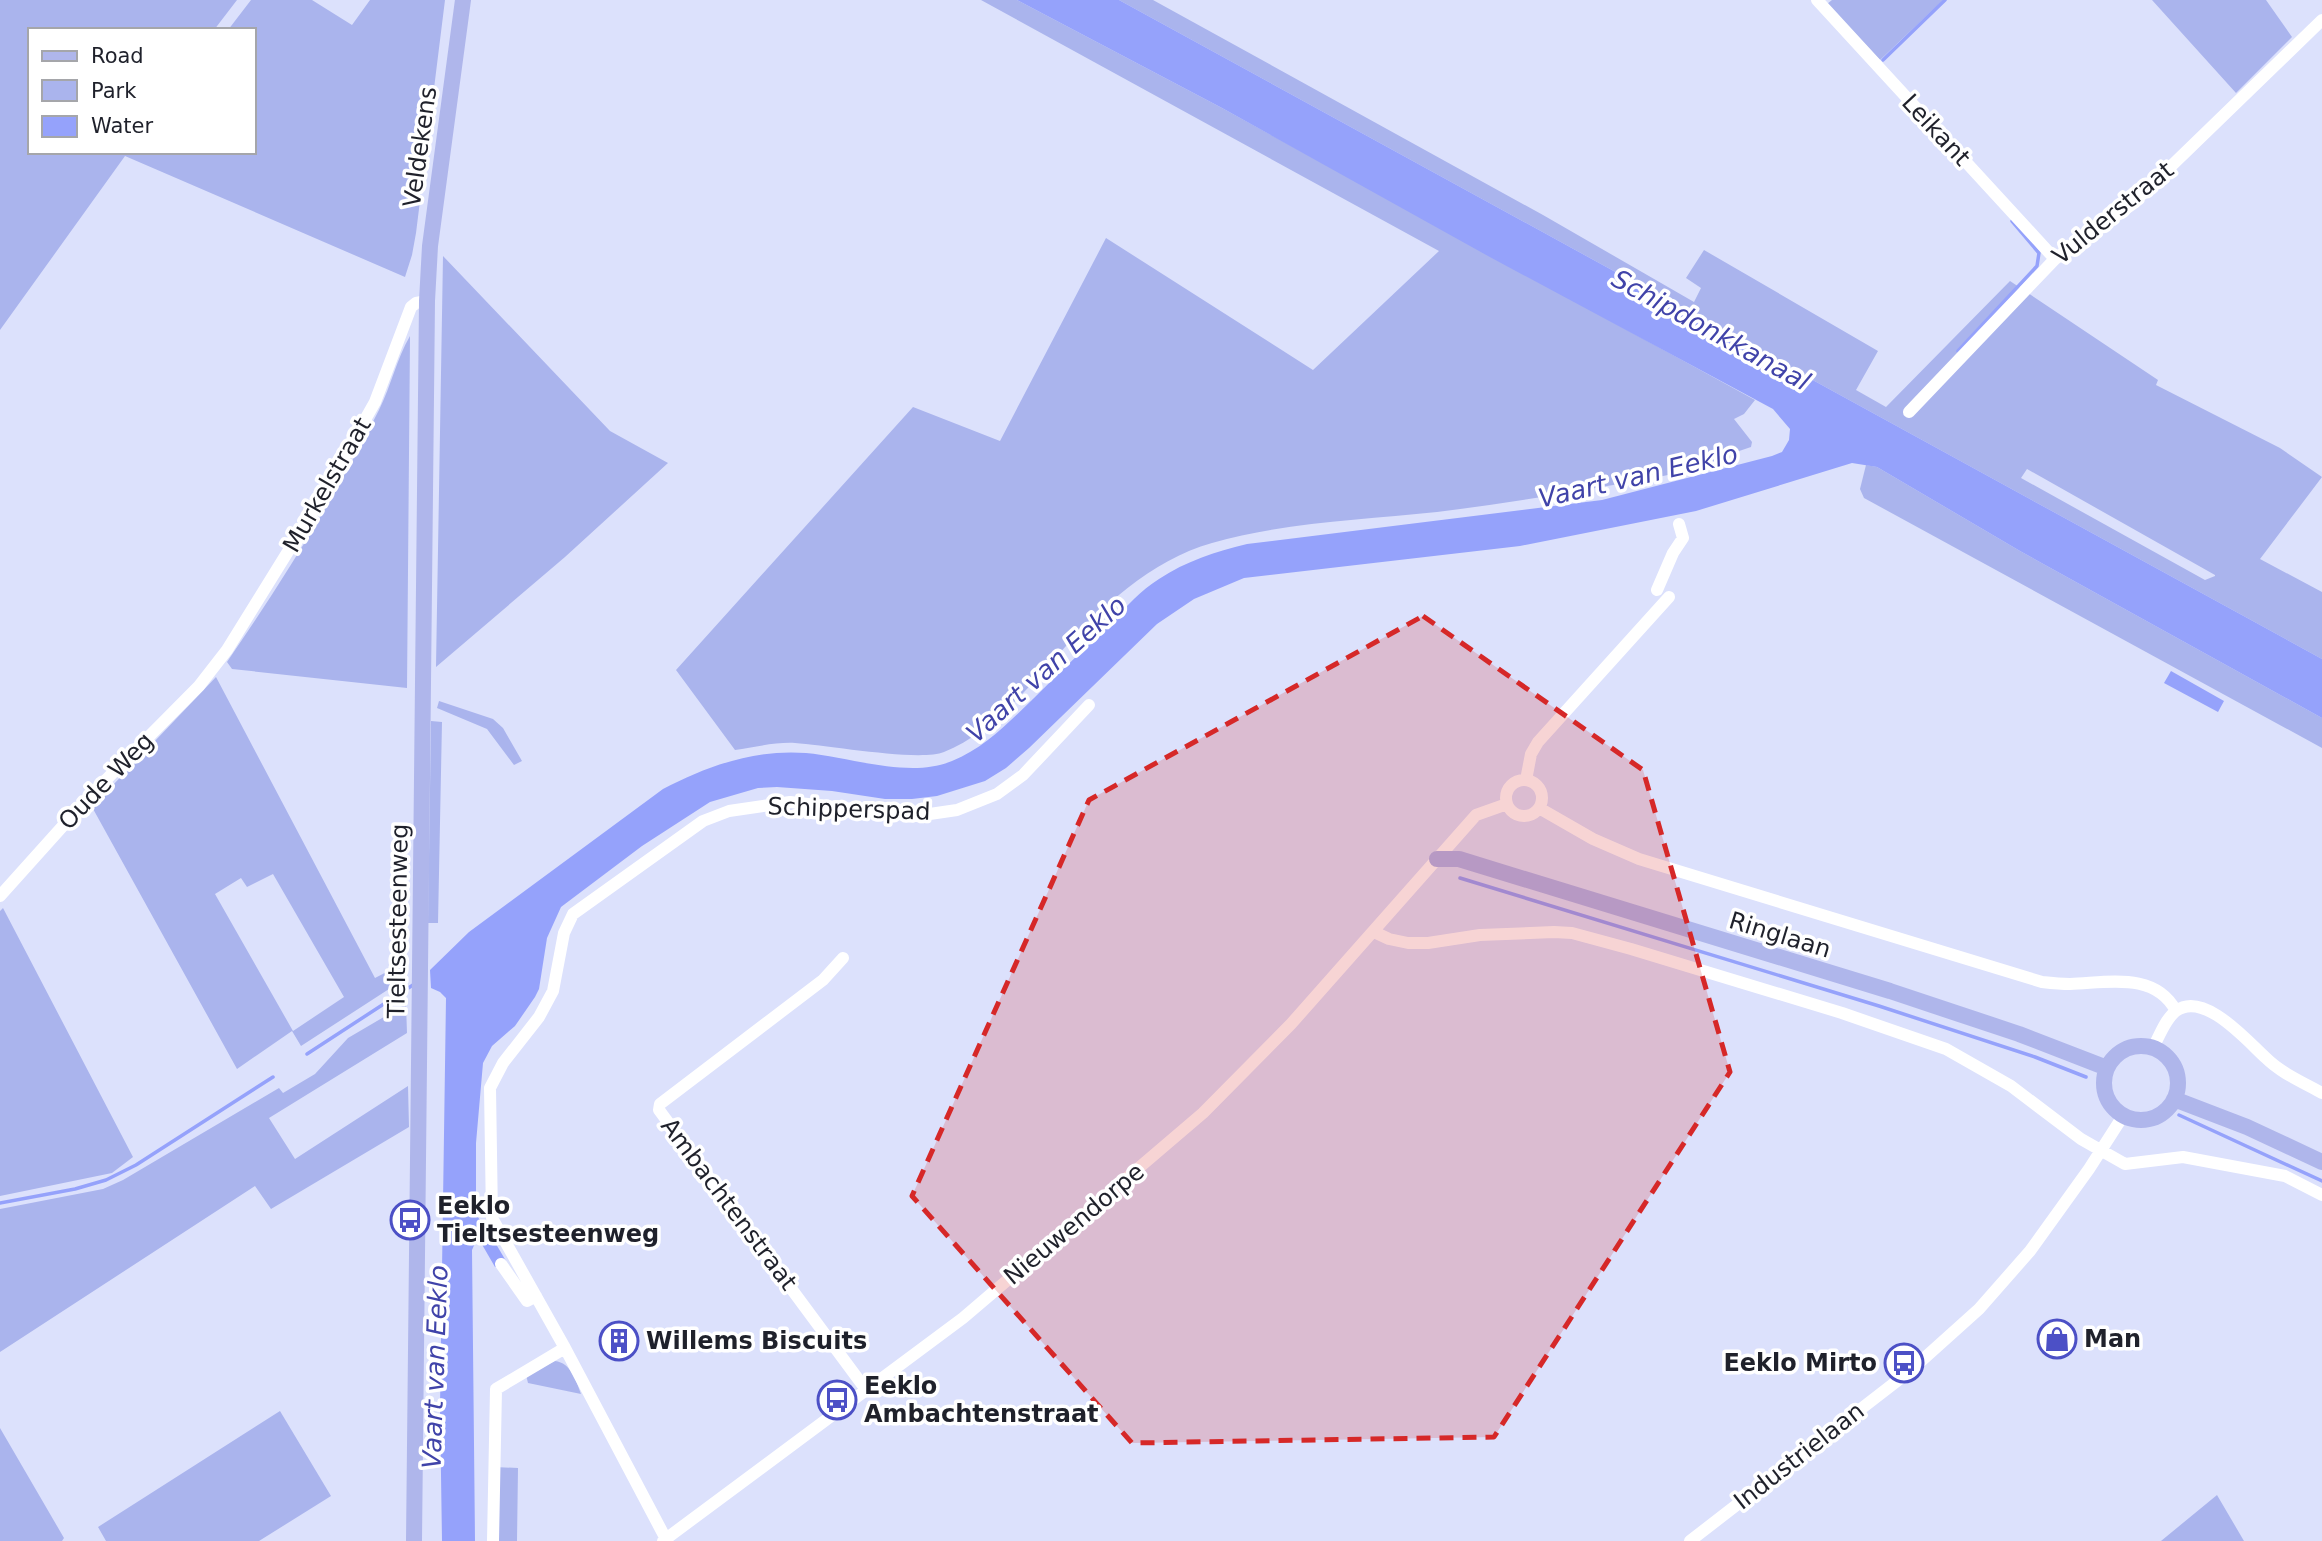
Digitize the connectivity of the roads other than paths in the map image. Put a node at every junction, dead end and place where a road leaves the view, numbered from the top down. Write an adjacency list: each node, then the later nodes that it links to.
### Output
1 (463, 0): 5 (main road, Veldekens)
2 (1817, 0): 4 (street, Leikant)
3 (2322, 20): 4 (street, Vulderstraat)
4 (2055, 259): 6 (street, Vulderstraat)
5 (427, 301): 8 (street, Murkelstraat); 31 (main road, Tieltsesteenweg)
6 (1909, 412)
7 (1679, 524): 10 (street)
8 (214, 669): 14 (street, Oude Weg)
9 (1089, 705): 27 (street, Schipperspad)
10 (1527, 780): 11 (street); 12 (street)
11 (1507, 804): 12 (street); 13 (street, Nieuwendorpe)
12 (1539, 808): 17 (street)
13 (1437, 859): 15 (street, Nieuwendorpe); 19 (main road, Ringlaan)
14 (0, 896)
15 (1374, 932): 23 (street); 29 (street, Nieuwendorpe)
16 (843, 958): 29 (street, Ambachtenstraat)
17 (2175, 1011): 18 (street); 20 (street)
18 (2153, 1048): 19 (main road); 21 (main road)
19 (2107, 1068): 22 (main road)
20 (2322, 1093)
21 (2174, 1099): 22 (main road); 24 (main road)
22 (2123, 1116): 23 (street, Industrielaan)
23 (2101, 1152): 25 (street); 33 (street, Industrielaan)
24 (2322, 1162)
25 (2322, 1195)
26 (501, 1264): 27 (street)
27 (536, 1296): 28 (street, Schipperspad)
28 (565, 1348): 30 (street, Schipperspad); 32 (street)
29 (867, 1391): 30 (street, Nieuwendorpe)
30 (665, 1540)
31 (414, 1541)
32 (493, 1541)
33 (1690, 1541)

